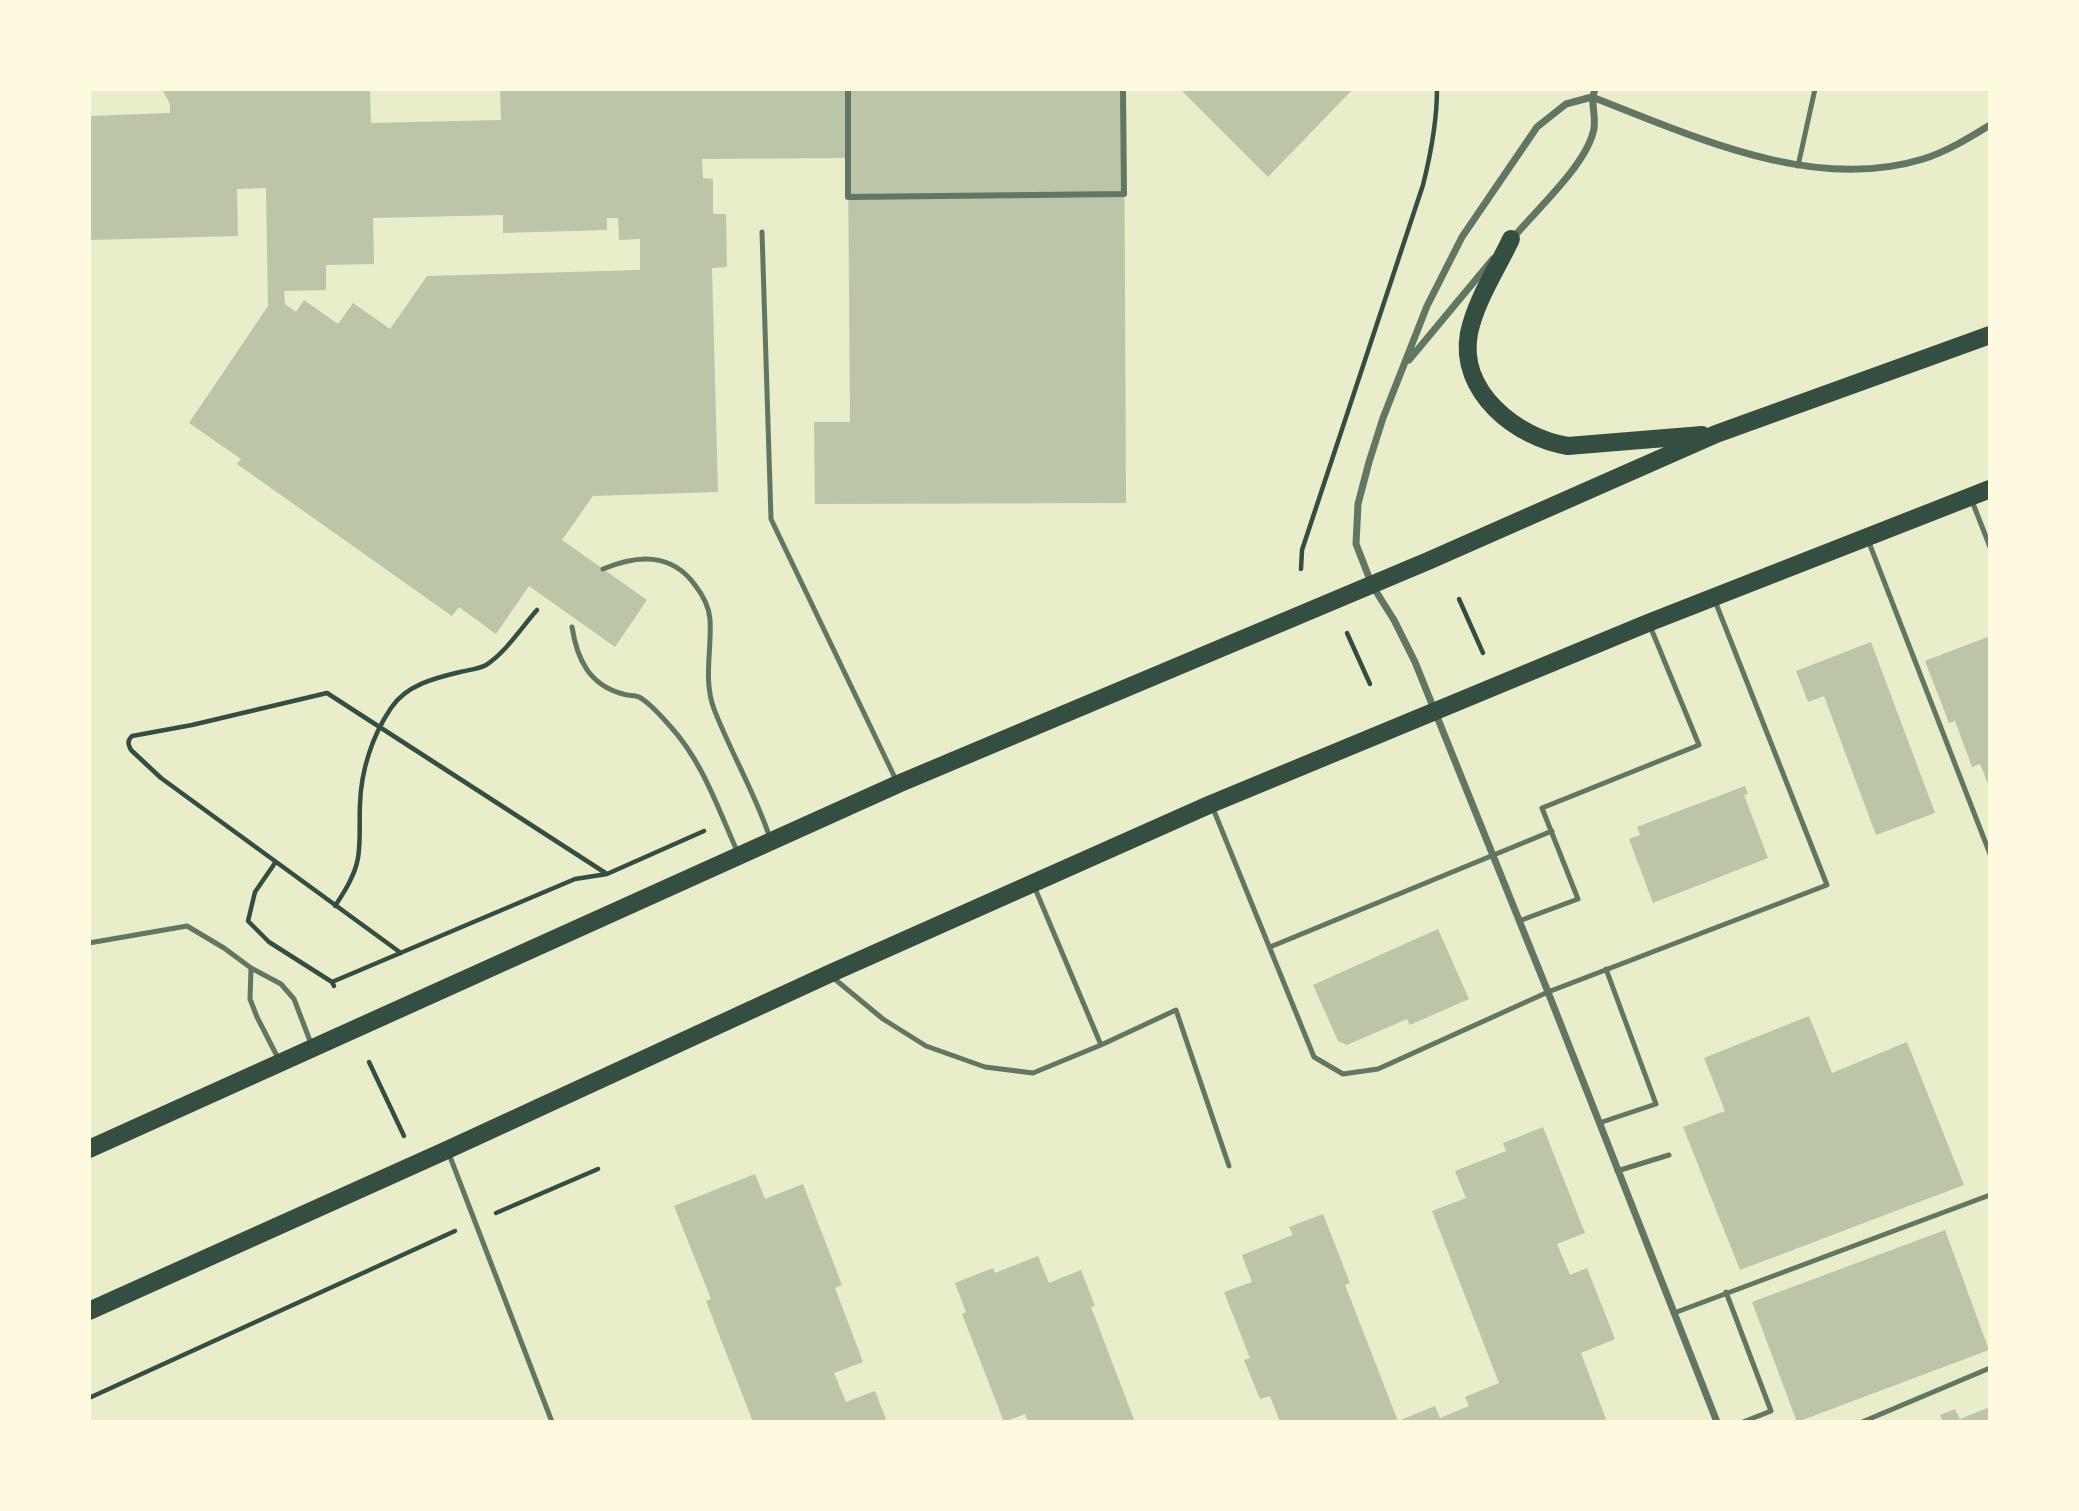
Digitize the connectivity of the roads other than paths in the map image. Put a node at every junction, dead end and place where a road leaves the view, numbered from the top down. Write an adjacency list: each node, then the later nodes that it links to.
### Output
1 (848, 89): 2 (street)
2 (1123, 89)
3 (1595, 89): 5 (street)
4 (1815, 89): 7 (lane)
5 (1592, 97): 7 (street); 9 (street); 11 (street)
6 (1990, 125): 7 (street)
7 (1798, 166)
8 (762, 232): 23 (lane)
9 (1511, 239): 11 (street); 12 (main road)
10 (1990, 335): 12 (main road)
11 (1405, 365): 18 (street)
12 (1716, 434): 18 (main road)
13 (1990, 489): 14 (main road)
14 (1970, 498): 15 (main road); 16 (lane)
15 (1867, 537): 19 (main road); 27 (lane)
16 (1990, 547)
17 (603, 569): 26 (lane)
18 (1372, 585): 22 (street); 23 (main road)
19 (1713, 598): 20 (main road); 35 (lane)
20 (1648, 623): 22 (main road); 25 (lane)
21 (572, 627): 29 (lane)
22 (1435, 711): 24 (main road); 28 (street)
23 (898, 784): 26 (main road)
24 (1211, 804): 30 (main road); 33 (lane)
25 (1552, 831): 28 (lane); 31 (lane)
26 (771, 841): 29 (main road)
27 (1990, 854)
28 (1493, 855): 31 (street); 33 (lane)
29 (739, 856): 39 (main road)
30 (1033, 883): 36 (main road); 38 (lane)
31 (1519, 921): 37 (street)
32 (89, 943): 34 (lane)
33 (1270, 947): 37 (lane)
34 (251, 968): 39 (lane); 40 (lane)
35 (1605, 969): 37 (lane); 41 (lane)
36 (829, 974): 38 (lane); 43 (main road)
37 (1548, 992): 41 (street)
38 (1101, 1045): 45 (lane)
39 (314, 1049): 40 (main road)
40 (281, 1063): 42 (main road)
41 (1599, 1123): 46 (street)
42 (89, 1149)
43 (447, 1150): 49 (main road); 52 (lane)
44 (1669, 1155): 46 (lane)
45 (1229, 1166)
46 (1617, 1171): 50 (street)
47 (1990, 1195): 48 (lane)
48 (1726, 1292): 50 (lane); 54 (lane)
49 (89, 1311)
50 (1674, 1313): 53 (street)
51 (1990, 1368): 55 (lane)
52 (552, 1422)
53 (1717, 1422)
54 (1744, 1422)
55 (1862, 1422)

